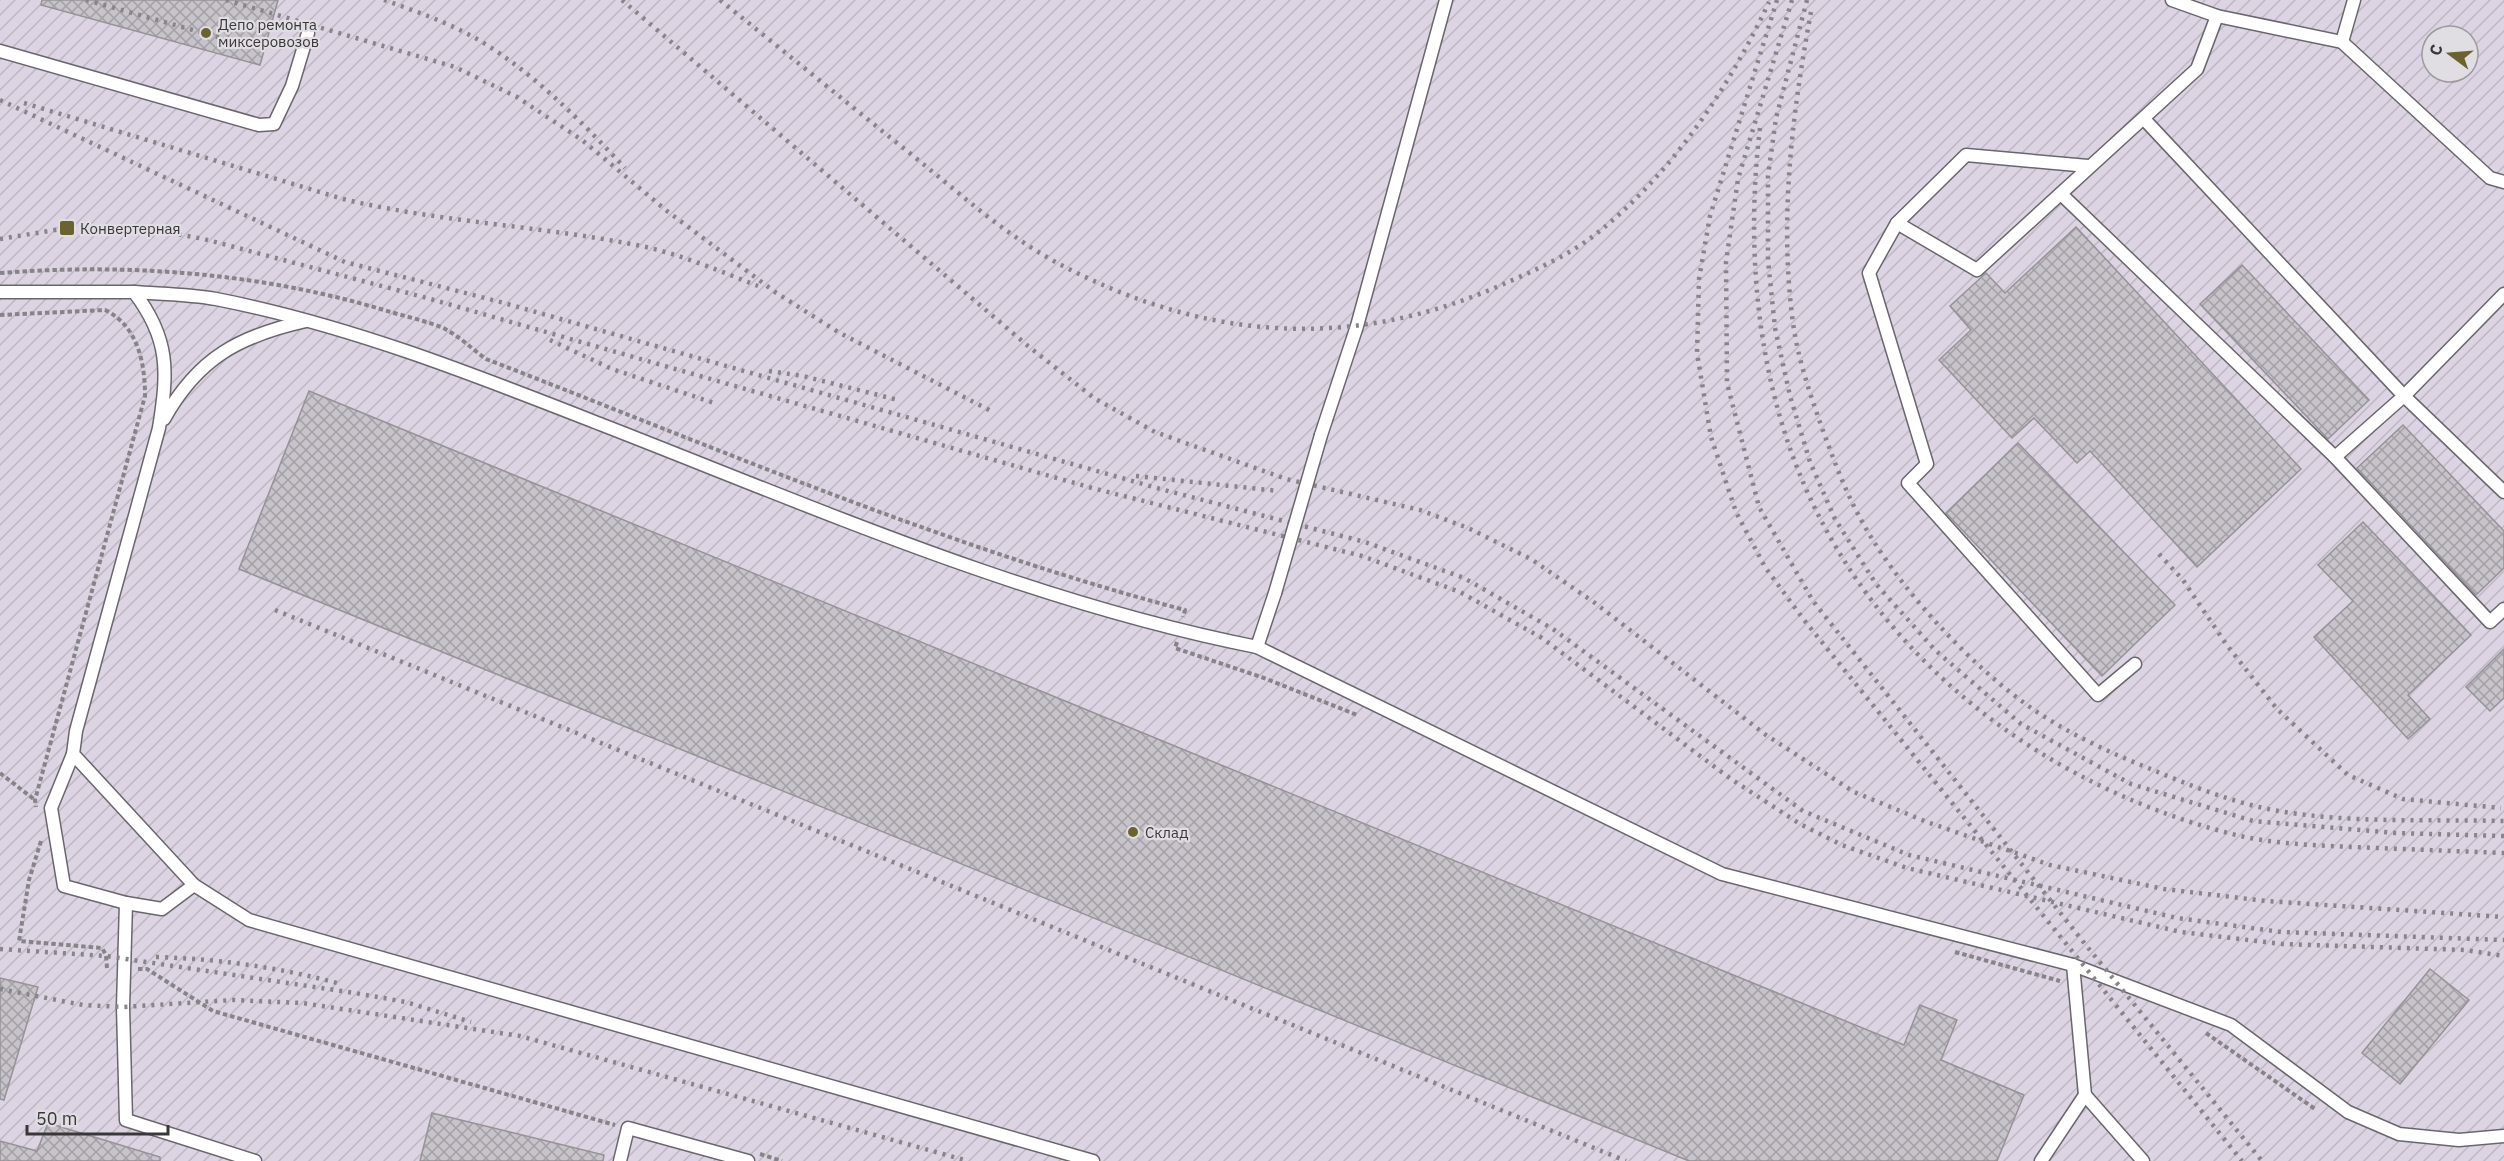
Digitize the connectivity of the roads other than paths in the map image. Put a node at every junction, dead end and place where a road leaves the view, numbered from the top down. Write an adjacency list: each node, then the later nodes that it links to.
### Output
1 (1446, 0): 22 (lane, bridge)
2 (2172, 0): 4 (lane)
3 (2354, 0): 6 (lane)
4 (2217, 16): 6 (lane); 8 (lane)
5 (308, 33): 7 (lane)
6 (2342, 42): 10 (lane)
7 (0, 51)
8 (2144, 119): 9 (lane); 17 (lane)
9 (2088, 166): 11 (lane); 12 (lane)
10 (2504, 182)
11 (2061, 194): 12 (lane); 19 (lane)
12 (1897, 223): 23 (lane)
13 (0, 292): 14 (lane)
14 (134, 292): 16 (lane); 18 (lane)
15 (2504, 294): 17 (lane)
16 (309, 320): 18 (lane); 22 (lane)
17 (2404, 396): 19 (lane); 20 (lane)
18 (159, 428): 24 (lane)
19 (2336, 457): 21 (lane)
20 (2504, 492)
21 (2504, 609)
22 (1257, 647): 27 (lane)
23 (2135, 664)
24 (74, 754): 25 (lane); 26 (lane)
25 (194, 885): 26 (lane); 33 (lane)
26 (126, 903): 31 (lane)
27 (2073, 965): 28 (lane); 29 (lane)
28 (2085, 1095): 34 (lane); 35 (lane)
29 (2504, 1136)
30 (748, 1156): 32 (lane)
31 (255, 1161)
32 (620, 1161)
33 (1093, 1161)
34 (2041, 1161)
35 (2143, 1161)

